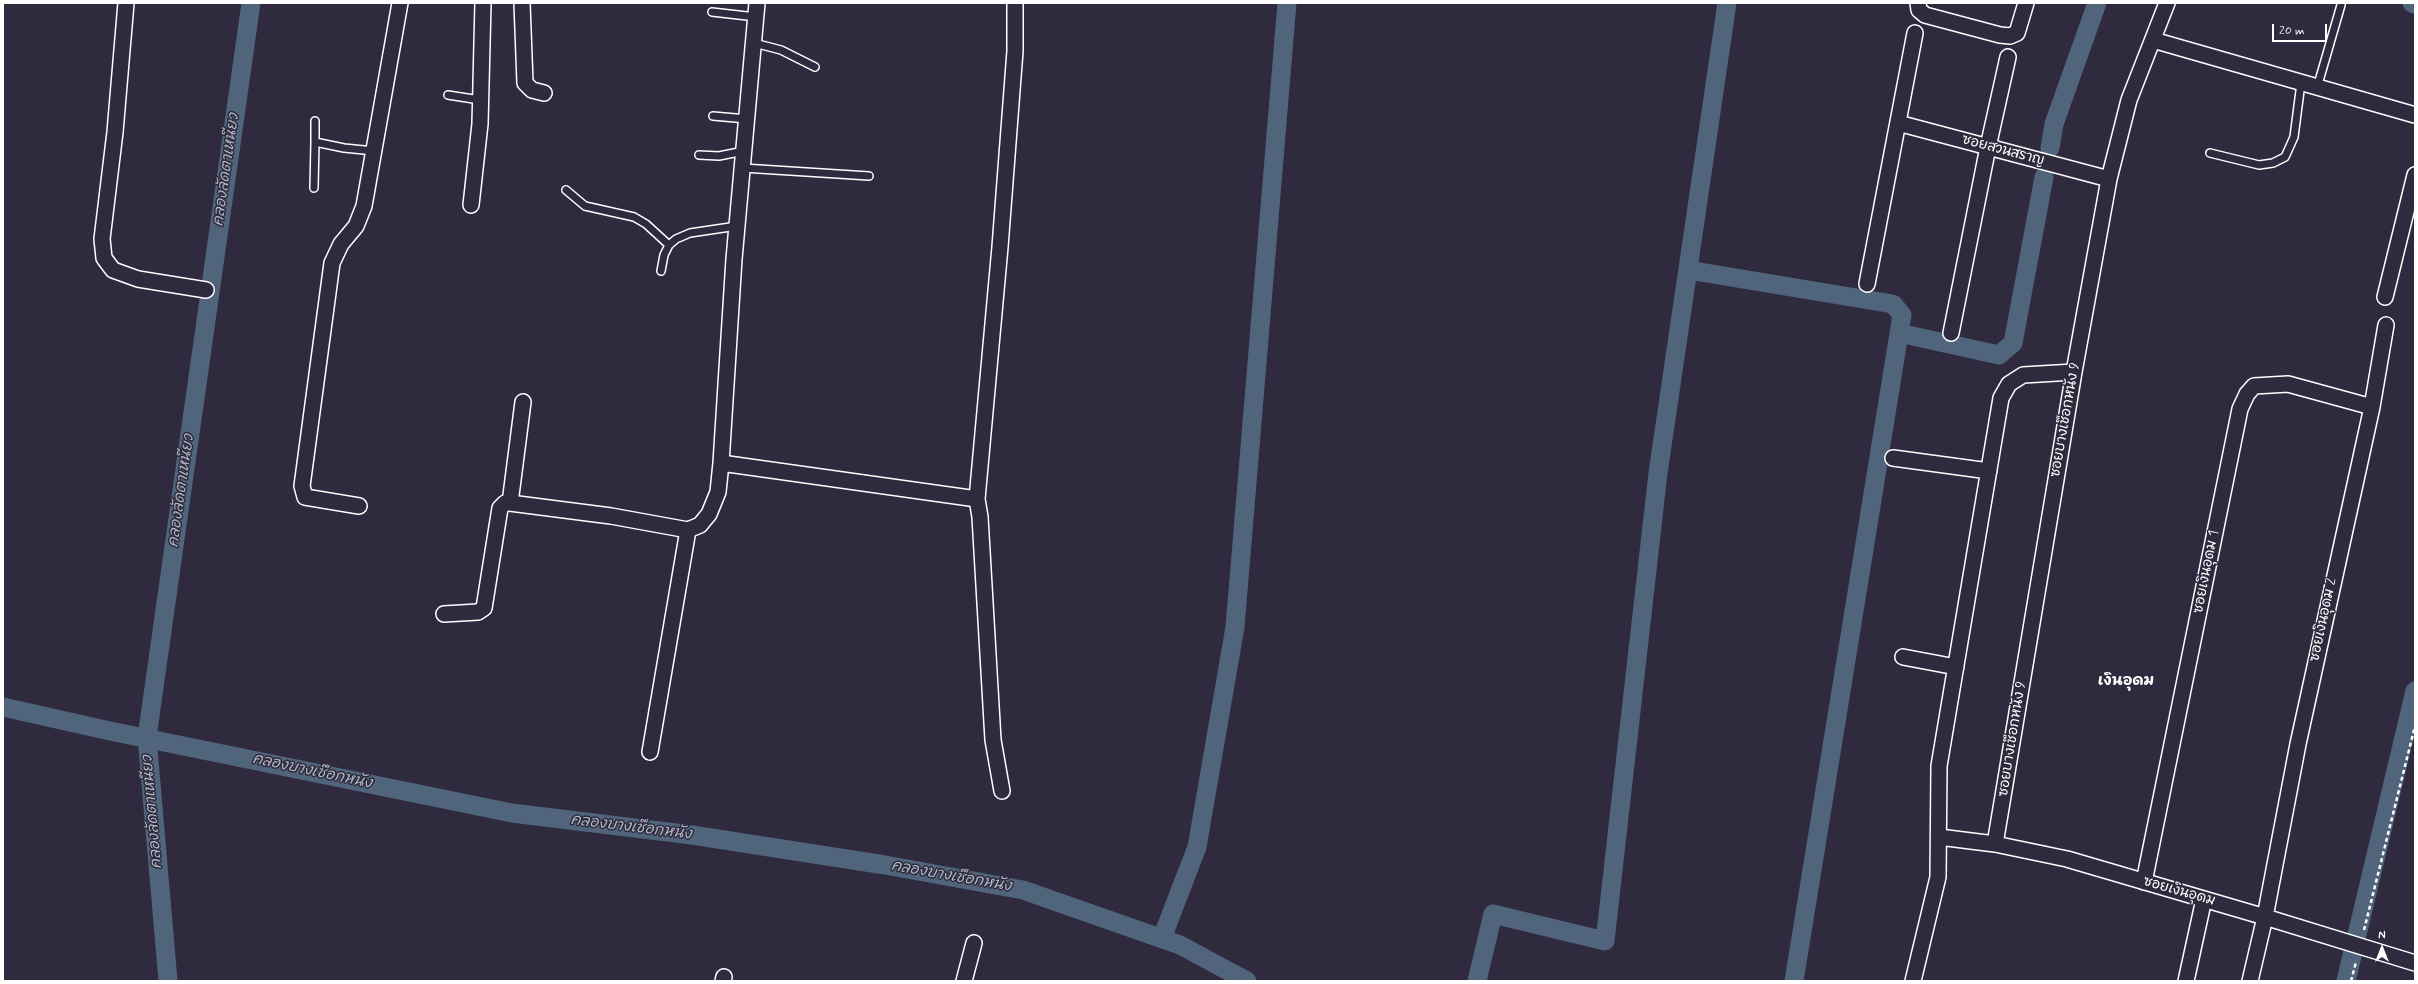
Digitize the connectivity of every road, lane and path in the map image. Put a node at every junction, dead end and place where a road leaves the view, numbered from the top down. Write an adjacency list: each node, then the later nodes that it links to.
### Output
1 (126, 3): 44 (street)
2 (400, 3): 29 (street)
3 (483, 3): 21 (street)
4 (522, 3): 19 (street)
5 (1015, 3): 54 (street)
6 (1918, 3): 7 (street)
7 (2026, 3)
8 (2166, 3): 13 (street, ซอยบางเชือกหนัง 9)
9 (2341, 5): 18 (lane)
10 (757, 10): 11 (lane); 14 (street)
11 (712, 12)
12 (1916, 33): 26 (street)
13 (2153, 40): 17 (street); 36 (street, ซอยบางเชือกหนัง 9)
14 (754, 43): 16 (lane); 24 (street)
15 (2008, 57): 28 (street)
16 (815, 67)
17 (2301, 83): 18 (street); 31 (lane)
18 (2317, 88): 22 (street)
19 (544, 93)
20 (448, 95): 21 (lane)
21 (480, 100): 39 (street)
22 (2415, 115)
23 (713, 116): 24 (lane)
24 (748, 119): 30 (street)
25 (315, 121): 27 (lane)
26 (1898, 123): 28 (street, ซอยสวนสราญ); 43 (street)
27 (315, 142): 29 (lane); 37 (lane)
28 (1988, 147): 36 (street, ซอยสวนสราญ); 47 (street)
29 (374, 151): 56 (street)
30 (744, 151): 32 (lane); 33 (street)
31 (2210, 153)
32 (699, 155)
33 (742, 168): 35 (lane); 40 (street)
34 (2415, 175): 45 (street)
35 (869, 176)
36 (2109, 179): 48 (street, ซอยบางเชือกหนัง 9)
37 (314, 188)
38 (566, 190): 41 (lane)
39 (471, 205)
40 (737, 226): 41 (lane); 52 (street)
41 (669, 245): 42 (lane)
42 (661, 272)
43 (1867, 284)
44 (206, 290)
45 (2385, 297)
46 (2386, 325): 50 (street, ซอยเงินอุดม 2)
47 (1952, 332)
48 (2074, 372): 53 (street); 65 (street, ซอยบางเชือกหนัง 9)
49 (523, 402): 55 (street)
50 (2372, 407): 66 (street, ซอยเงินอุดม 1); 68 (street, ซอยเงินอุดม 2)
51 (1893, 458): 53 (street)
52 (721, 463): 54 (street); 57 (street)
53 (1989, 471): 60 (street)
54 (977, 499): 63 (street)
55 (510, 503): 57 (street); 58 (street)
56 (359, 506)
57 (688, 530): 62 (street)
58 (444, 614)
59 (1903, 658): 60 (street)
60 (1956, 667): 64 (street)
61 (2415, 726): 70 (path)
62 (650, 752)
63 (1002, 791)
64 (1939, 837): 65 (street, ซอยเงินอุดม); 73 (street)
65 (1996, 844): 66 (street, ซอยเงินอุดม)
66 (2144, 882): 67 (street, ซอยเงินอุดม)
67 (2204, 899): 68 (street, ซอยเงินอุดม); 74 (street)
68 (2265, 917): 70 (street, ซอยเงินอุดม); 75 (street, ซอยเงินอุดม 2)
69 (974, 943): 72 (street)
70 (2360, 946): 71 (street, ซอยเงินอุดม); 76 (path)
71 (2415, 963)
72 (964, 981)
73 (1913, 981)
74 (2186, 981)
75 (2250, 981)
76 (2351, 981)

